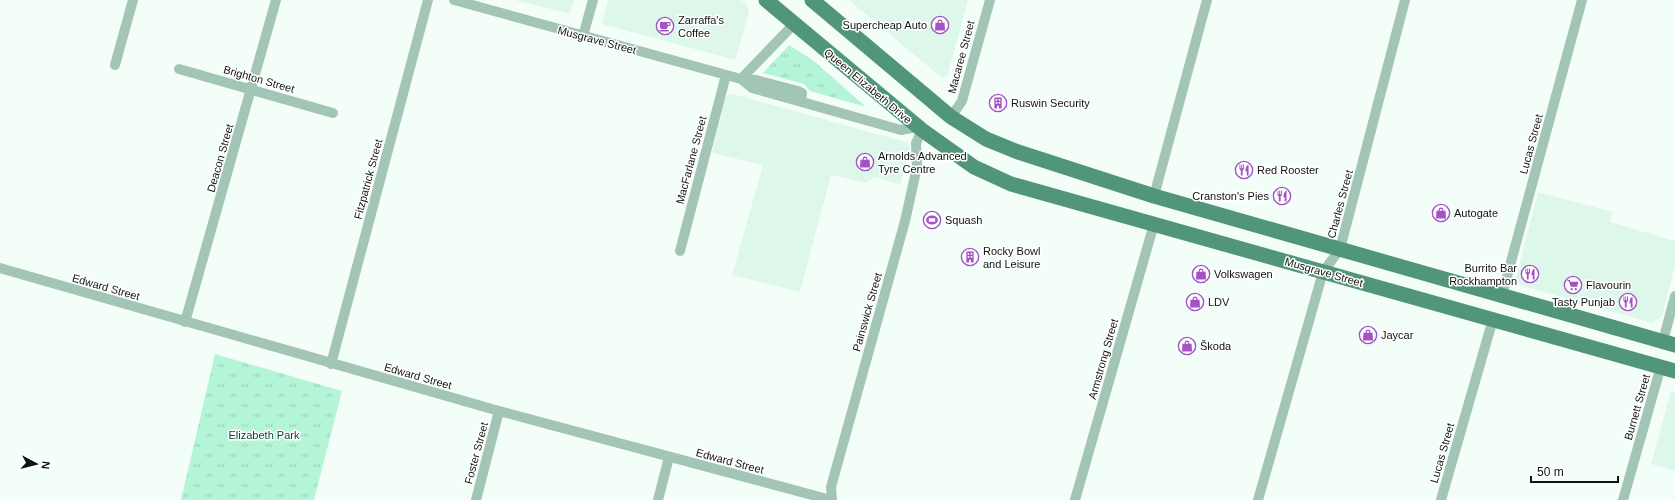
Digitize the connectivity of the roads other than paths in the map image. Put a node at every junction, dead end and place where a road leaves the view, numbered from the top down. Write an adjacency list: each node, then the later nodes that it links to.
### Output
1 (133, 0): 14 (street)
2 (276, 0): 18 (street, Deacon Street)
3 (428, 0): 34 (street, Fitzpatrick Street)
4 (454, 0): 13 (street, Musgrave Street)
5 (593, 0): 13 (street)
6 (766, 0): 12 (main road, Queen Elizabeth Drive)
7 (812, 0): 20 (main road)
8 (990, 0): 20 (street, Macaree Street)
9 (1207, 0): 23 (street)
10 (1405, 0): 25 (street, Charles Street)
11 (1582, 0): 29 (street, Lucas Street)
12 (794, 24): 17 (street); 21 (main road, Queen Elizabeth Drive)
13 (583, 36): 16 (street, Musgrave Street)
14 (115, 65)
15 (179, 70): 18 (street, Brighton Street)
16 (726, 75): 17 (street, Musgrave Street); 26 (street, MacFarlane Street)
17 (741, 79): 21 (street, Musgrave Street)
18 (251, 89): 19 (street, Brighton Street); 32 (street, Deacon Street)
19 (333, 113)
20 (951, 117): 23 (main road)
21 (919, 128): 22 (main road, Queen Elizabeth Drive); 41 (street, Painswick Street)
22 (974, 167): 24 (main road, Musgrave Street)
23 (1154, 196): 25 (main road)
24 (1154, 224): 28 (main road, Musgrave Street); 42 (street, Armstrong Street)
25 (1340, 249): 28 (street, Charles Street); 29 (main road)
26 (680, 251)
27 (0, 268): 32 (street, Edward Street)
28 (1323, 272): 31 (main road, Musgrave Street); 43 (street, Charles Street)
29 (1502, 295): 33 (main road)
30 (1675, 296): 33 (street)
31 (1493, 319): 35 (main road, Musgrave Street); 44 (street, Lucas Street)
32 (186, 322): 34 (street, Edward Street)
33 (1669, 343)
34 (331, 364): 37 (street, Edward Street)
35 (1661, 366): 36 (main road, Musgrave Street); 45 (street, Burnett Street)
36 (1675, 371)
37 (499, 412): 38 (street, Edward Street); 39 (street, Foster Street)
38 (669, 457): 40 (street); 41 (street, Edward Street)
39 (476, 500)
40 (658, 500)
41 (831, 500)
42 (1076, 500)
43 (1258, 500)
44 (1441, 500)
45 (1623, 500)

